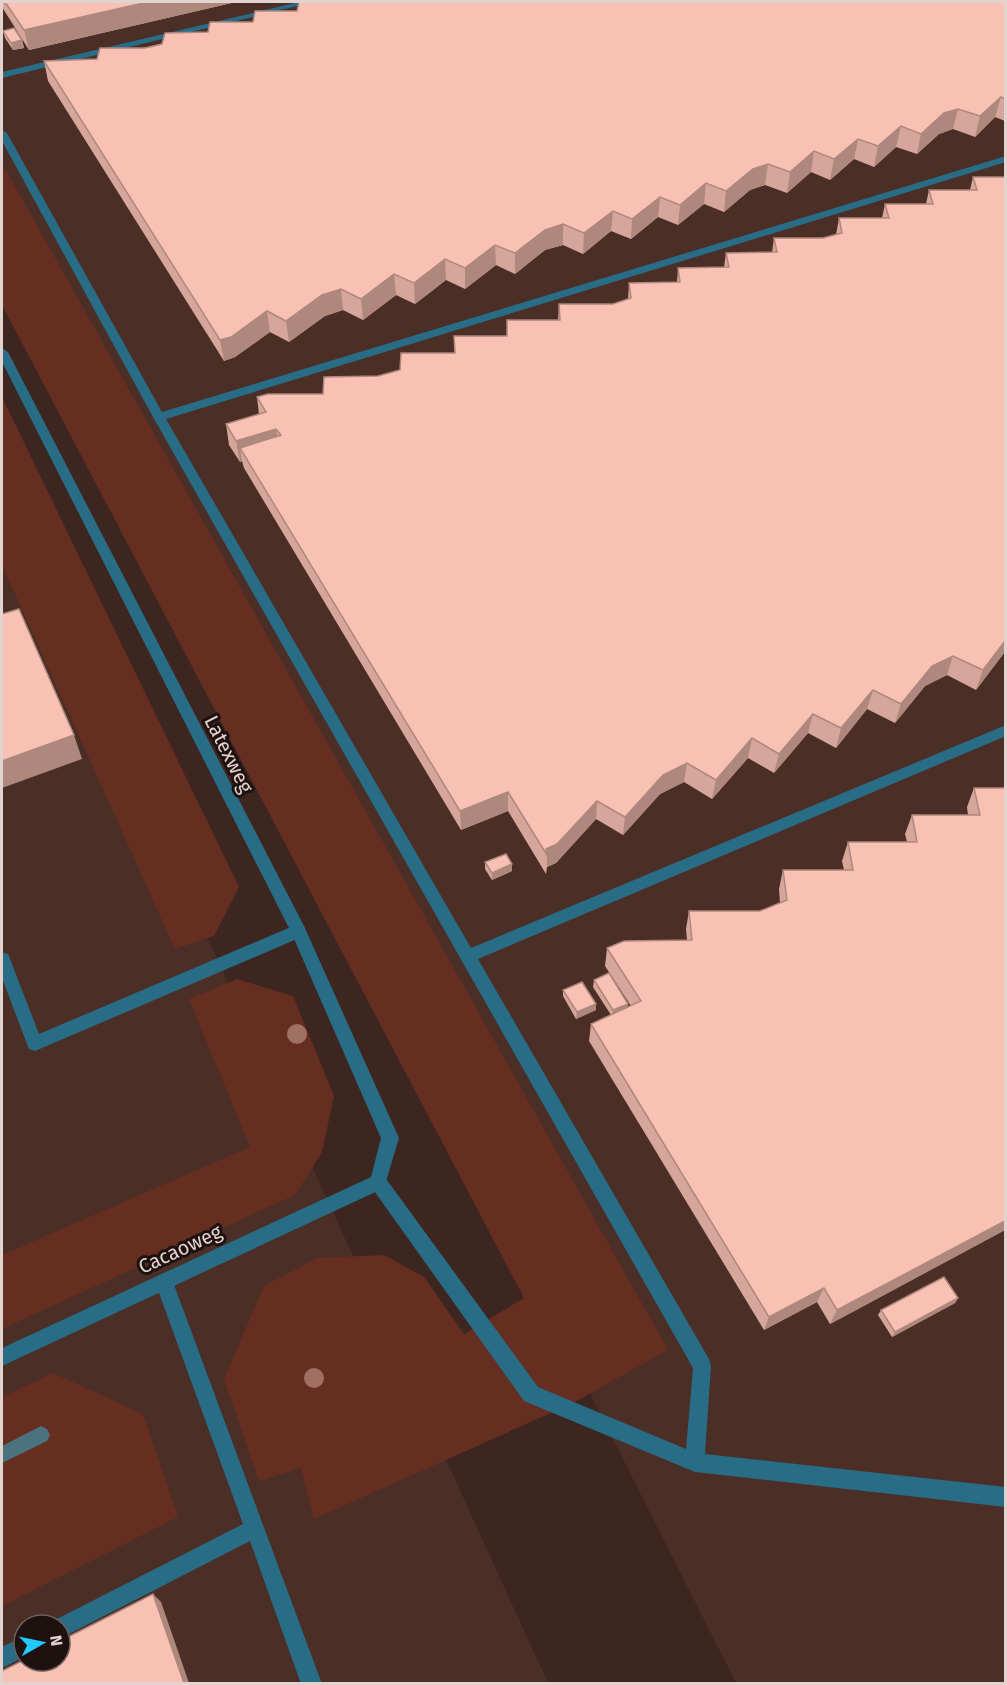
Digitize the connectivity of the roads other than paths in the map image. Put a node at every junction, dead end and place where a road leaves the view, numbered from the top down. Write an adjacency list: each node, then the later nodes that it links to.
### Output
1 (309, 2): 2 (street)
2 (2, 75)
3 (2, 133): 6 (street)
4 (1005, 159): 6 (street)
5 (2, 352): 8 (street, Latexweg)
6 (159, 417): 9 (street)
7 (1005, 730): 9 (street)
8 (298, 931): 10 (street); 11 (street, Latexweg)
9 (468, 956): 14 (street)
10 (2, 959)
11 (378, 1182): 12 (street, Cacaoweg); 14 (street)
12 (164, 1282): 13 (street, Cacaoweg); 16 (street)
13 (2, 1357)
14 (695, 1462): 15 (street)
15 (1005, 1497)
16 (255, 1528): 17 (street); 18 (street)
17 (72, 1622)
18 (312, 1683)

